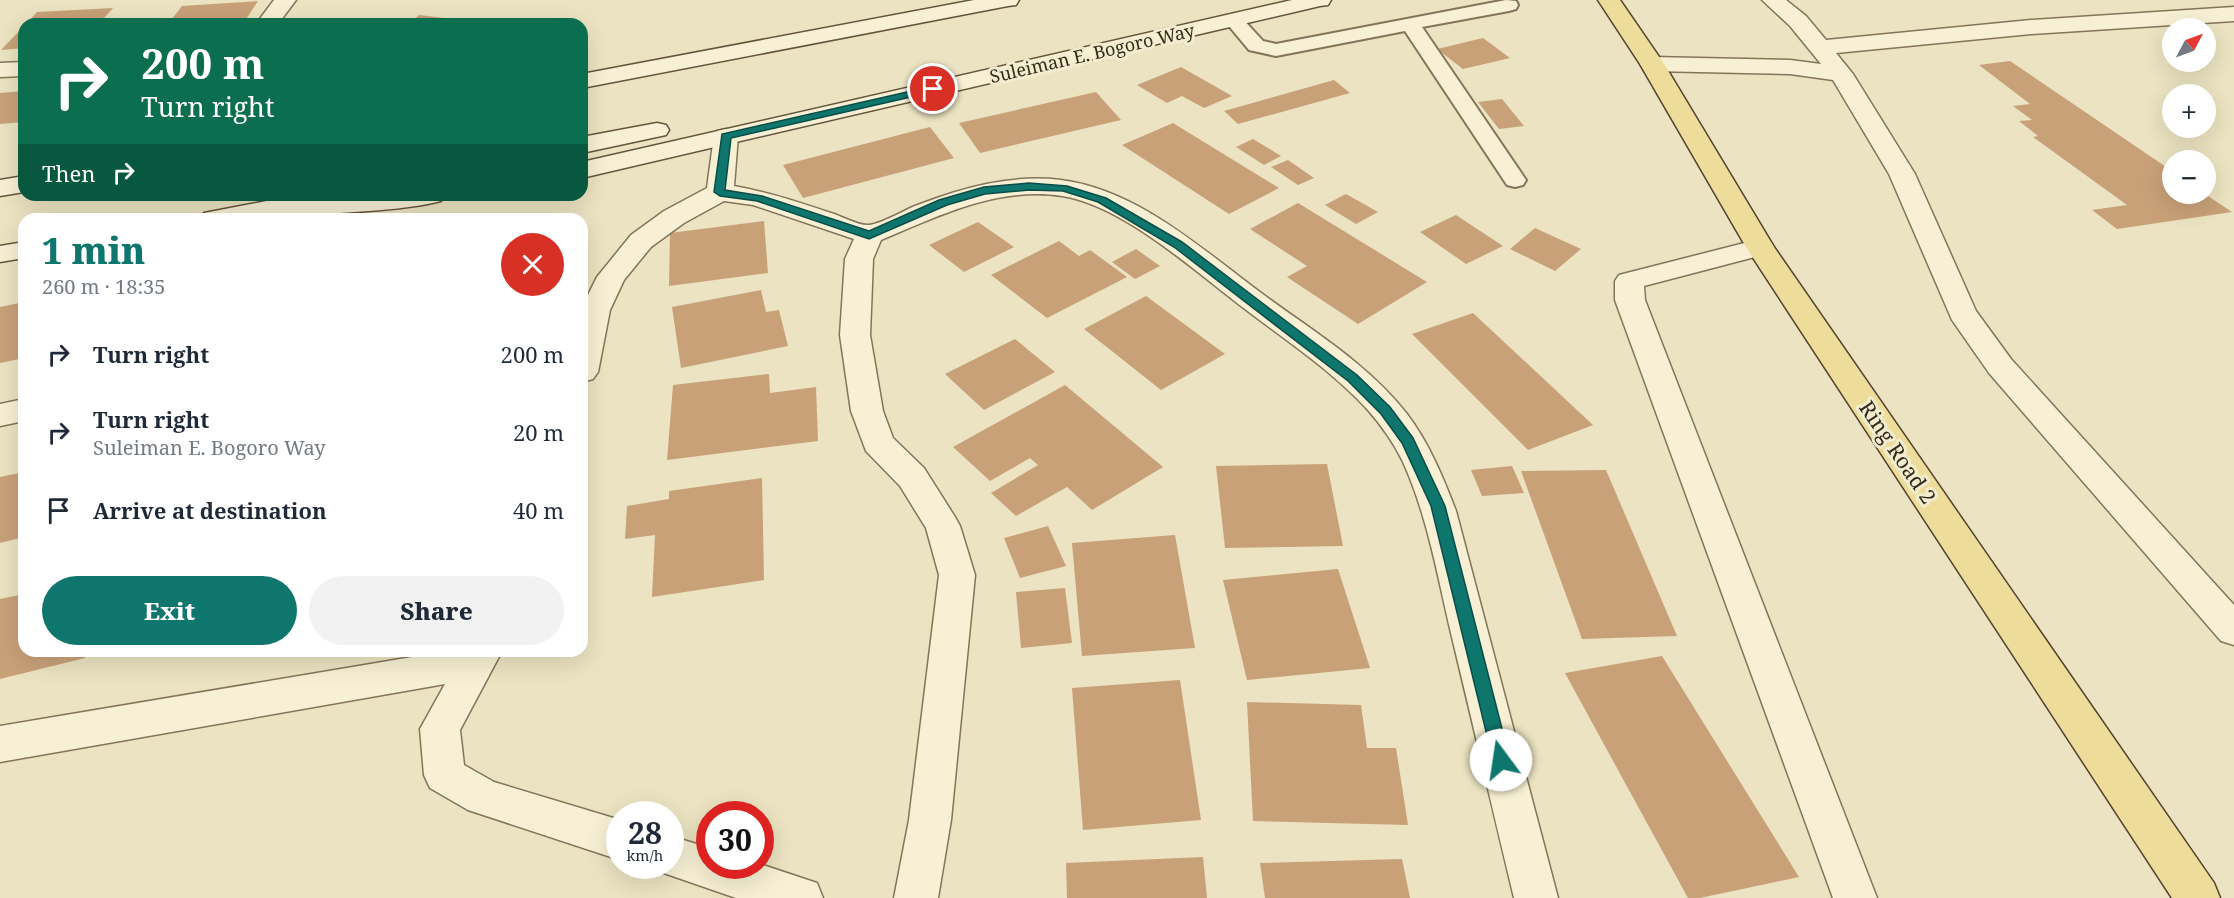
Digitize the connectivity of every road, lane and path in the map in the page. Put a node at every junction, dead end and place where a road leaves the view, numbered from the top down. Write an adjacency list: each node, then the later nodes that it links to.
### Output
1 (285, 0): 9 (street)
2 (1008, 0): 17 (street)
3 (1253, 0): 19 (street, Suleiman E. Bogoro Way)
4 (1320, 0): 10 (street, Suleiman E. Bogoro Way)
5 (1609, 0): 13 (main road, Ring Road 2)
6 (1773, 0): 12 (street)
7 (1509, 4): 11 (lane)
8 (2234, 14): 12 (street)
9 (272, 18)
10 (1233, 20): 11 (lane); 18 (street, Suleiman E. Bogoro Way)
11 (1409, 23): 21 (lane)
12 (1818, 48): 16 (street)
13 (1652, 63): 16 (street); 30 (main road, Ring Road 2)
14 (18, 69): 15 (street)
15 (0, 70)
16 (1841, 74): 36 (street)
17 (588, 80)
18 (726, 136): 20 (street, Suleiman E. Bogoro Way); 24 (street)
19 (588, 144)
20 (588, 169)
21 (1515, 180)
22 (18, 185): 23 (street)
23 (0, 188)
24 (720, 192): 29 (street); 33 (street)
25 (304, 201): 27 (street)
26 (385, 201): 27 (street)
27 (257, 212): 28 (street)
28 (251, 213)
29 (869, 235): 43 (street); 44 (street)
30 (1760, 247): 45 (street); 46 (main road, Ring Road 2)
31 (18, 251): 32 (street)
32 (0, 254)
33 (589, 311)
34 (18, 411): 35 (street)
35 (0, 415)
36 (2234, 630)
37 (475, 657): 39 (street)
38 (479, 657): 40 (street)
39 (0, 744)
40 (606, 836)
41 (684, 860): 42 (street)
42 (801, 898)
43 (916, 898)
44 (1536, 898)
45 (1855, 898)
46 (2198, 898)

